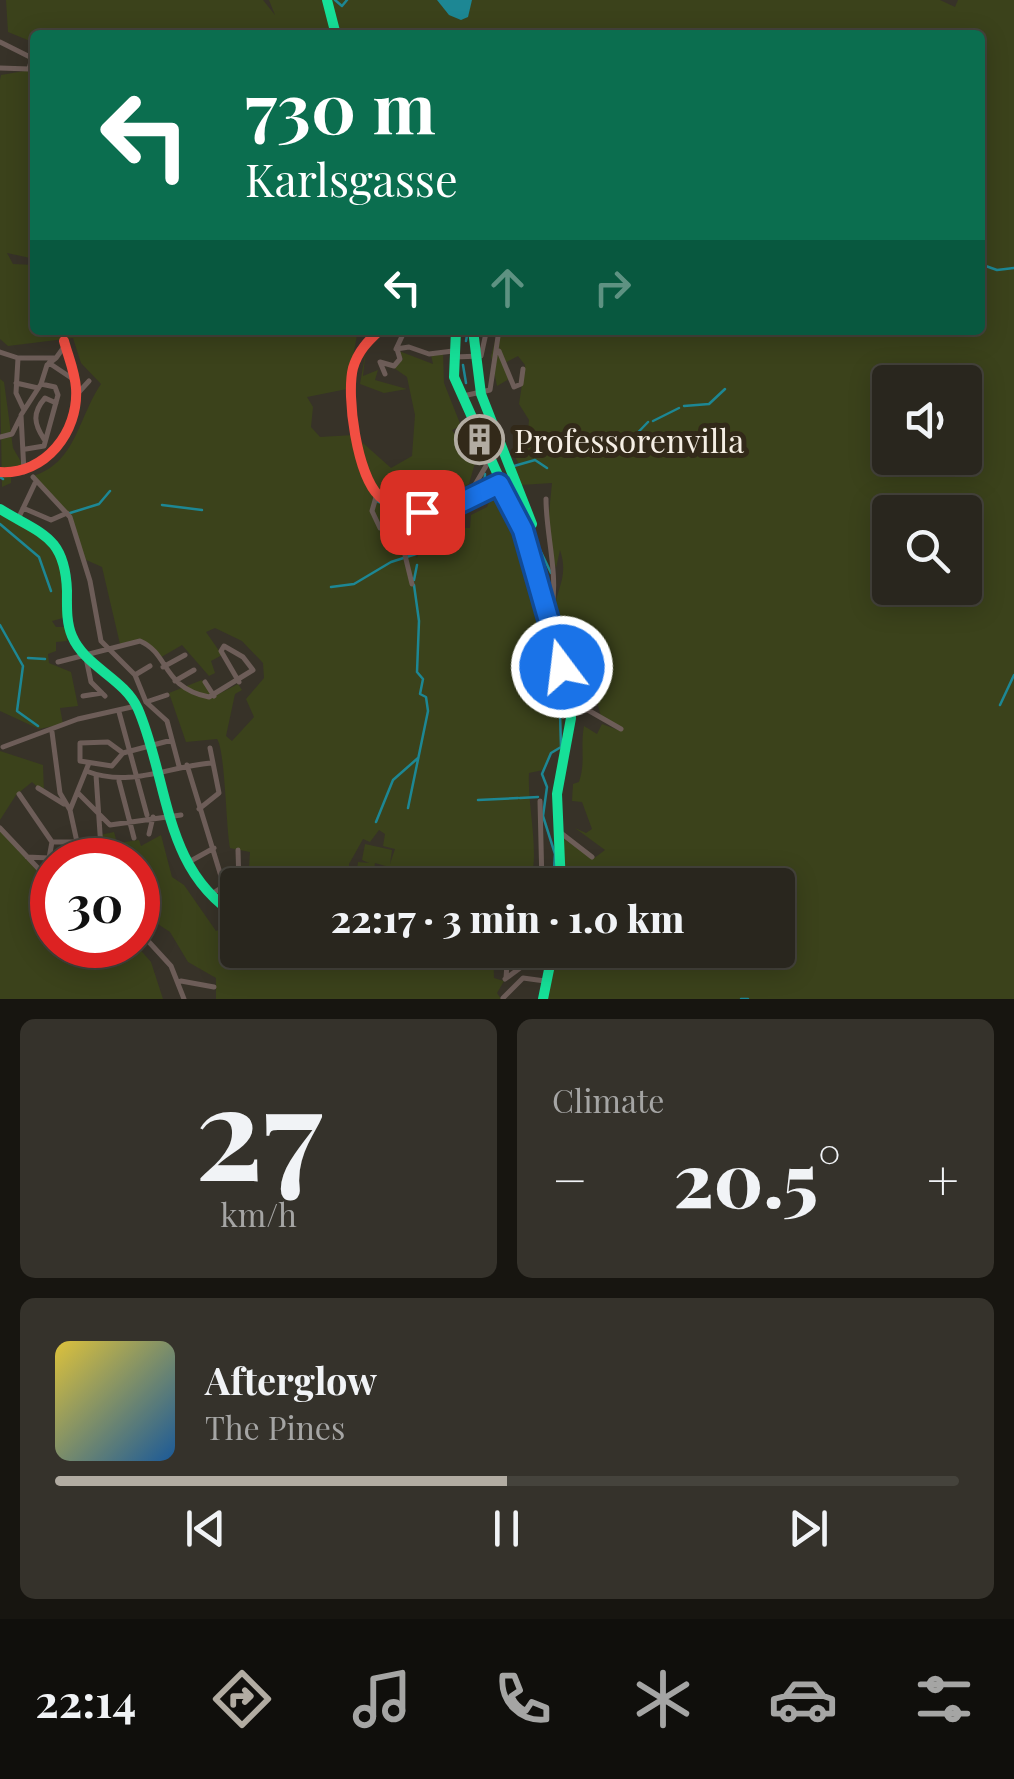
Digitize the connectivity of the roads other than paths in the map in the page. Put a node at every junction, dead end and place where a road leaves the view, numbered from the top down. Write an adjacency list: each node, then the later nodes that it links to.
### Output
1 (326, 0): 2 (street)
2 (335, 30)
3 (0, 42): 4 (street)
4 (30, 56)
5 (0, 68): 6 (street)
6 (30, 69)
7 (372, 335): 47 (street)
8 (403, 335): 15 (street)
9 (455, 335): 17 (street)
10 (473, 335): 18 (street)
11 (486, 335): 18 (street)
12 (499, 335): 14 (street)
13 (64, 344): 20 (street); 24 (street)
14 (498, 348): 22 (street); 29 (street)
15 (397, 349): 17 (street); 23 (street)
16 (0, 352): 19 (street)
17 (453, 354): 18 (street); 30 (street)
18 (475, 355): 29 (street)
19 (18, 358): 20 (street); 26 (street)
20 (56, 358): 21 (street)
21 (49, 363): 24 (street); 27 (street)
22 (523, 369)
23 (386, 374)
24 (74, 379): 28 (street)
25 (89, 381): 28 (street)
26 (16, 382): 27 (street); 32 (street)
27 (40, 386): 31 (street); 32 (street)
28 (77, 394): 34 (street)
29 (482, 394): 30 (street); 39 (street)
30 (463, 396): 36 (street)
31 (56, 403): 34 (street); 34 (street)
32 (23, 413): 33 (street); 35 (street)
33 (0, 437)
34 (48, 444): 35 (street); 38 (street)
35 (25, 449): 38 (street)
36 (489, 461): 40 (street); 41 (street)
37 (0, 472): 38 (street)
38 (31, 477): 46 (street); 48 (street)
39 (516, 485): 40 (street); 51 (street)
40 (500, 486): 41 (street); 51 (street)
41 (475, 491): 42 (street); 47 (street)
42 (458, 494)
43 (376, 497): 47 (street); 50 (street)
44 (546, 499): 54 (street)
45 (0, 508): 49 (street)
46 (23, 508): 48 (street); 49 (street)
47 (422, 512): 56 (street)
48 (67, 513): 52 (street)
49 (17, 522): 53 (street)
50 (380, 528)
51 (528, 528): 55 (street)
52 (82, 558): 53 (street); 58 (street)
53 (64, 562): 60 (street)
54 (548, 565): 55 (street); 57 (street)
55 (538, 576): 57 (street)
56 (412, 584)
57 (549, 606): 67 (street)
58 (109, 650): 60 (street); 65 (street); 68 (street)
59 (563, 653): 67 (street)
60 (86, 655): 62 (street); 73 (street); 75 (street)
61 (185, 655): 65 (street)
62 (58, 662)
63 (150, 666): 68 (street)
64 (578, 666): 67 (street)
65 (163, 667): 69 (street)
66 (194, 670): 69 (street)
67 (562, 674): 76 (street)
68 (135, 676): 75 (street)
69 (175, 681): 74 (street)
70 (205, 682): 74 (street)
71 (238, 682): 71 (street); 74 (street)
72 (167, 695): 75 (street)
73 (82, 696)
74 (214, 696)
75 (141, 704): 77 (street); 80 (street); 81 (street)
76 (570, 706): 78 (street); 111 (street)
77 (118, 712): 79 (street); 84 (street)
78 (622, 729)
79 (52, 732): 82 (street); 98 (street)
80 (172, 740): 81 (street); 88 (street)
81 (148, 746): 84 (street); 90 (street)
82 (3, 747)
83 (210, 748): 86 (street)
84 (126, 752): 85 (street); 85 (street); 92 (street)
85 (89, 763): 89 (street)
86 (211, 764): 87 (street); 99 (street)
87 (187, 765): 88 (street); 99 (street)
88 (179, 766): 90 (street)
89 (86, 771): 91 (street); 95 (street)
90 (155, 772): 92 (street); 103 (street)
91 (96, 775): 93 (street); 100 (street)
92 (137, 777): 93 (street); 102 (street)
93 (119, 782): 104 (street)
94 (38, 788): 98 (street)
95 (78, 793): 98 (street); 100 (street)
96 (19, 794): 107 (street)
97 (540, 801): 111 (street)
98 (68, 808): 108 (street)
99 (199, 809): 112 (street)
100 (98, 810): 104 (street); 109 (street)
101 (182, 814): 103 (street)
102 (150, 817): 103 (street); 104 (street); 106 (street)
103 (168, 818): 118 (street)
104 (129, 821): 110 (street)
105 (0, 828): 114 (street)
106 (149, 834)
107 (49, 838)
108 (76, 838)
109 (100, 838)
110 (134, 838)
111 (554, 839): 116 (street); 120 (street); 121 (street)
112 (214, 848): 118 (street); 122 (street)
113 (238, 850): 119 (street)
114 (27, 857): 115 (street); 117 (street)
115 (30, 857)
116 (592, 857)
117 (30, 860)
118 (188, 863): 124 (street)
119 (238, 868)
120 (546, 868)
121 (559, 868)
122 (220, 871)
123 (220, 889): 124 (street)
124 (210, 895): 125 (street)
125 (220, 909)
126 (160, 957): 131 (street)
127 (507, 968): 128 (street)
128 (519, 968)
129 (549, 968): 130 (street)
130 (546, 982): 133 (street); 135 (street)
131 (182, 984): 132 (street); 134 (street)
132 (214, 987)
133 (503, 998)
134 (184, 999)
135 (541, 999)

